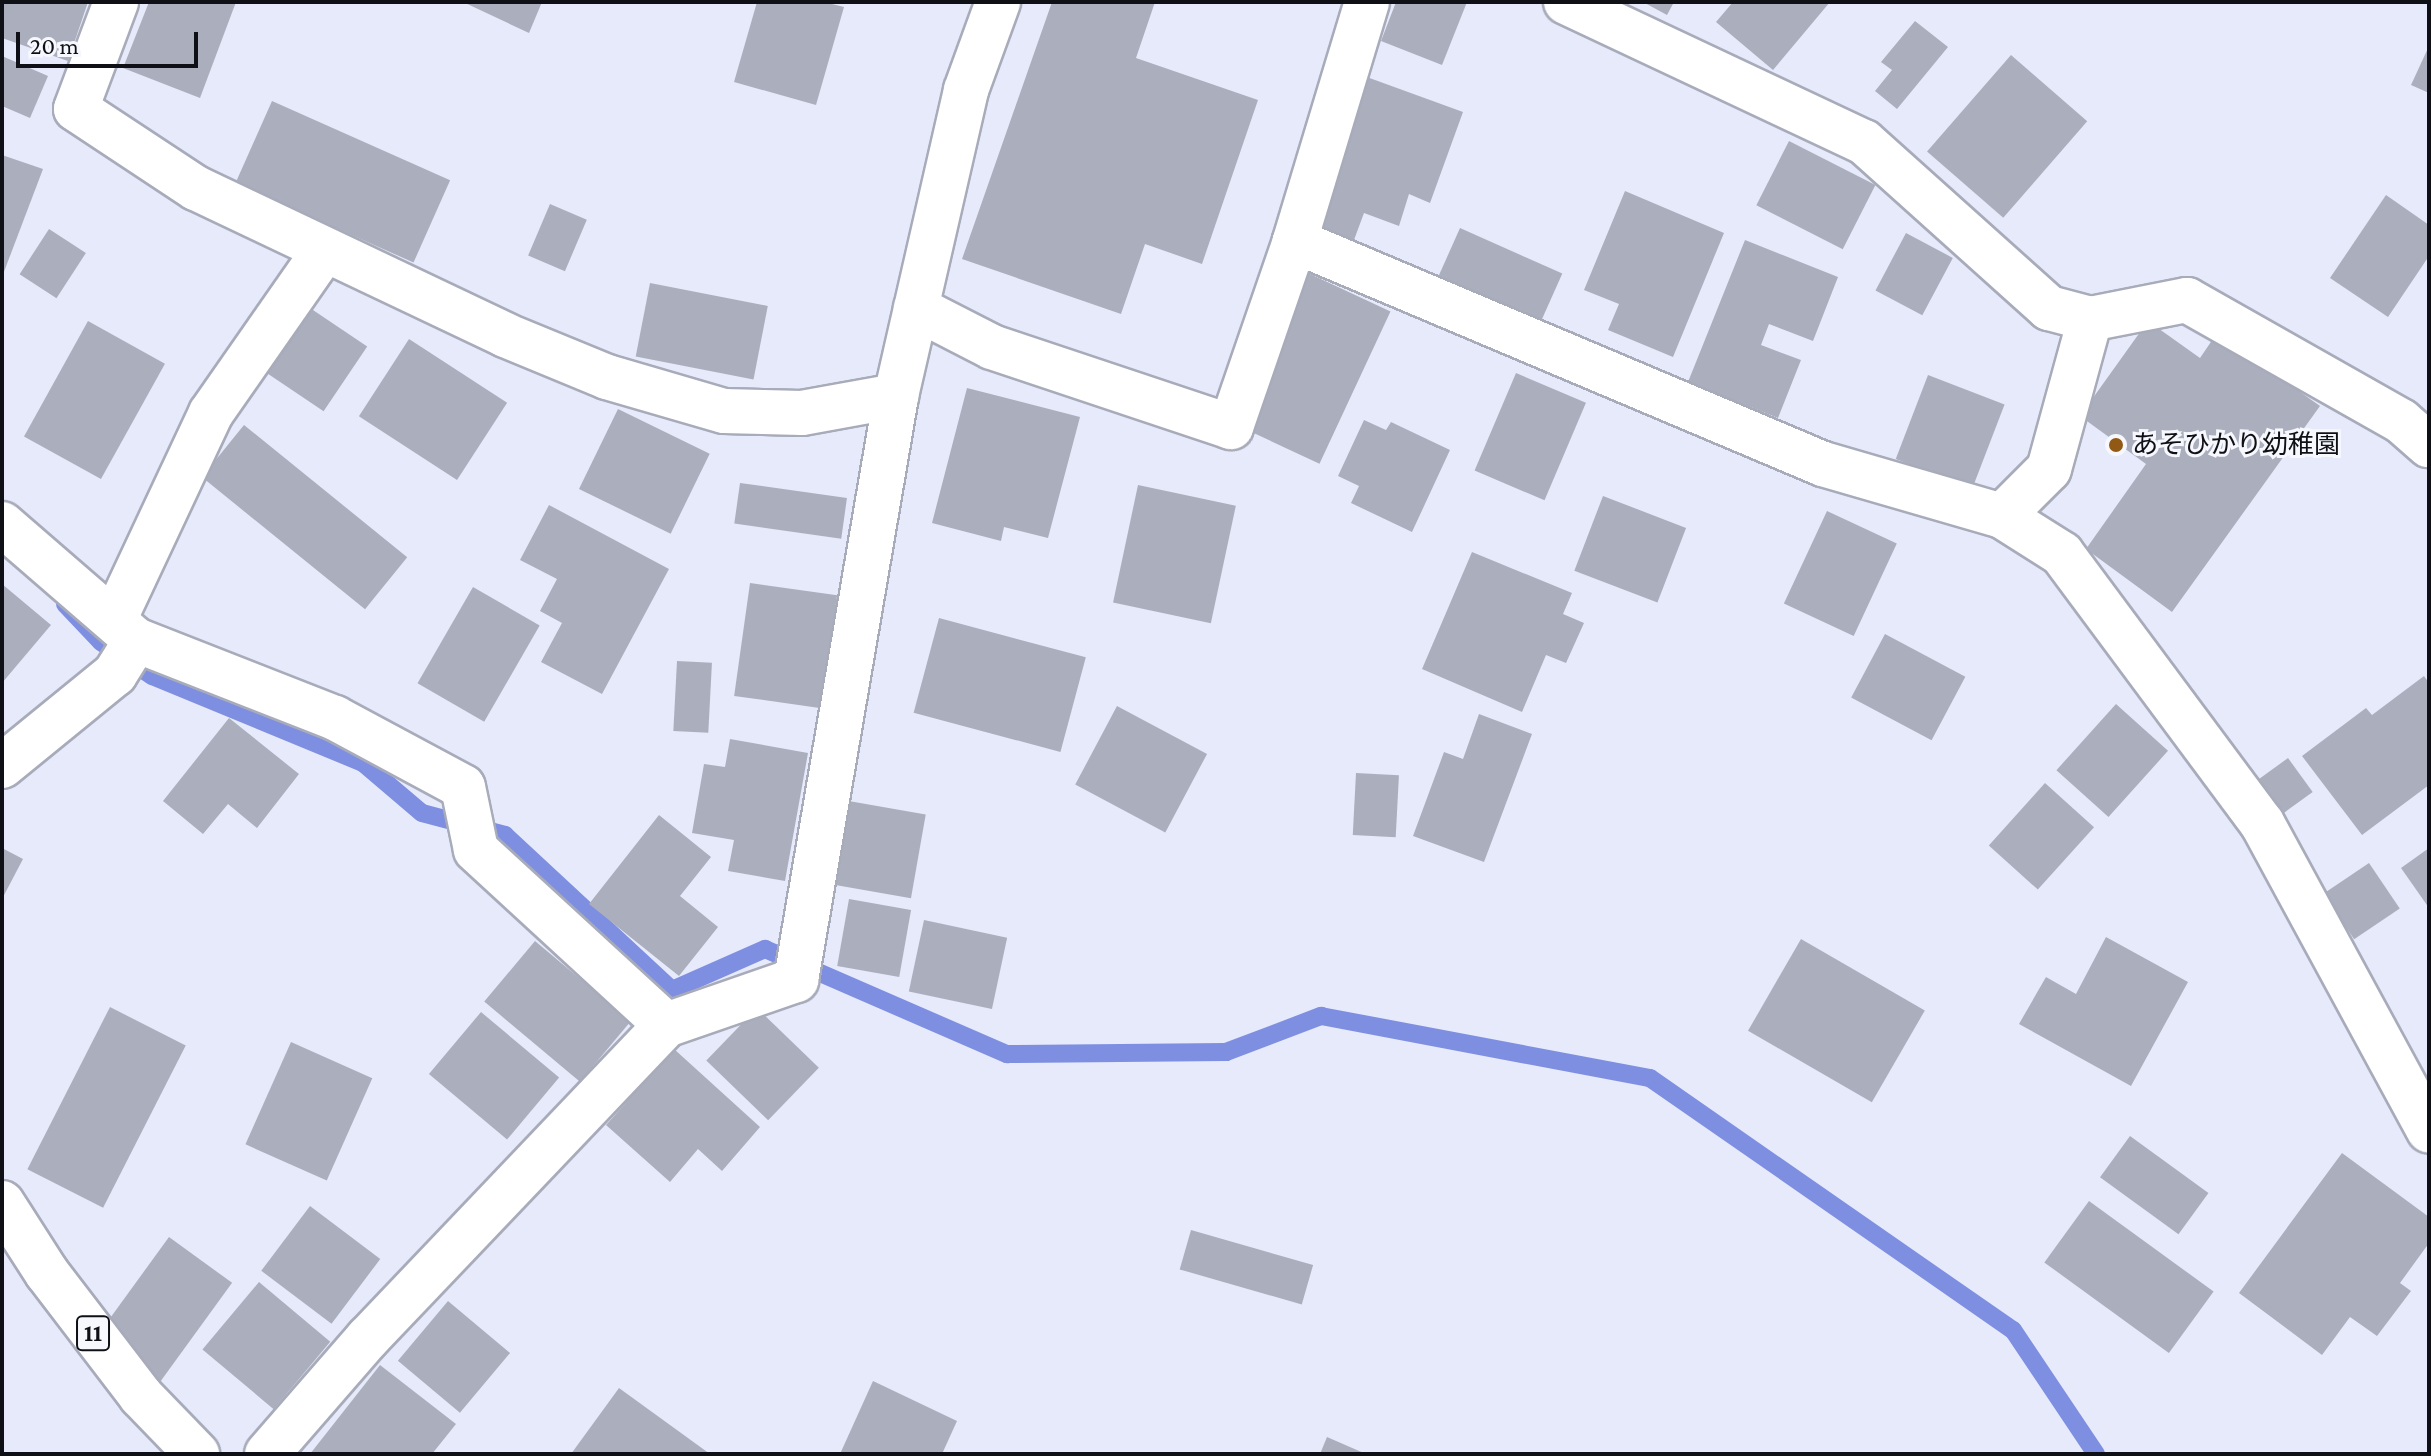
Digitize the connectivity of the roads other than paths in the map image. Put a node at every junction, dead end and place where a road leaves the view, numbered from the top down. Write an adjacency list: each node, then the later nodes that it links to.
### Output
1 (116, 2): 6 (street)
2 (998, 2): 7 (street)
3 (1367, 2): 5 (street)
4 (1566, 2): 8 (street)
5 (1295, 241): 7 (street); 11 (street)
6 (324, 251): 9 (street); 13 (street)
7 (916, 308): 9 (street)
8 (2090, 319): 10 (street); 11 (street)
9 (896, 396): 15 (street)
10 (2429, 445)
11 (2002, 516): 16 (street)
12 (2, 524): 13 (street)
13 (125, 629): 14 (street); 15 (street)
14 (2, 766)
15 (666, 1025): 19 (street)
16 (2429, 1131)
17 (2, 1203): 18 (street, 11)
18 (197, 1454)
19 (267, 1454)

